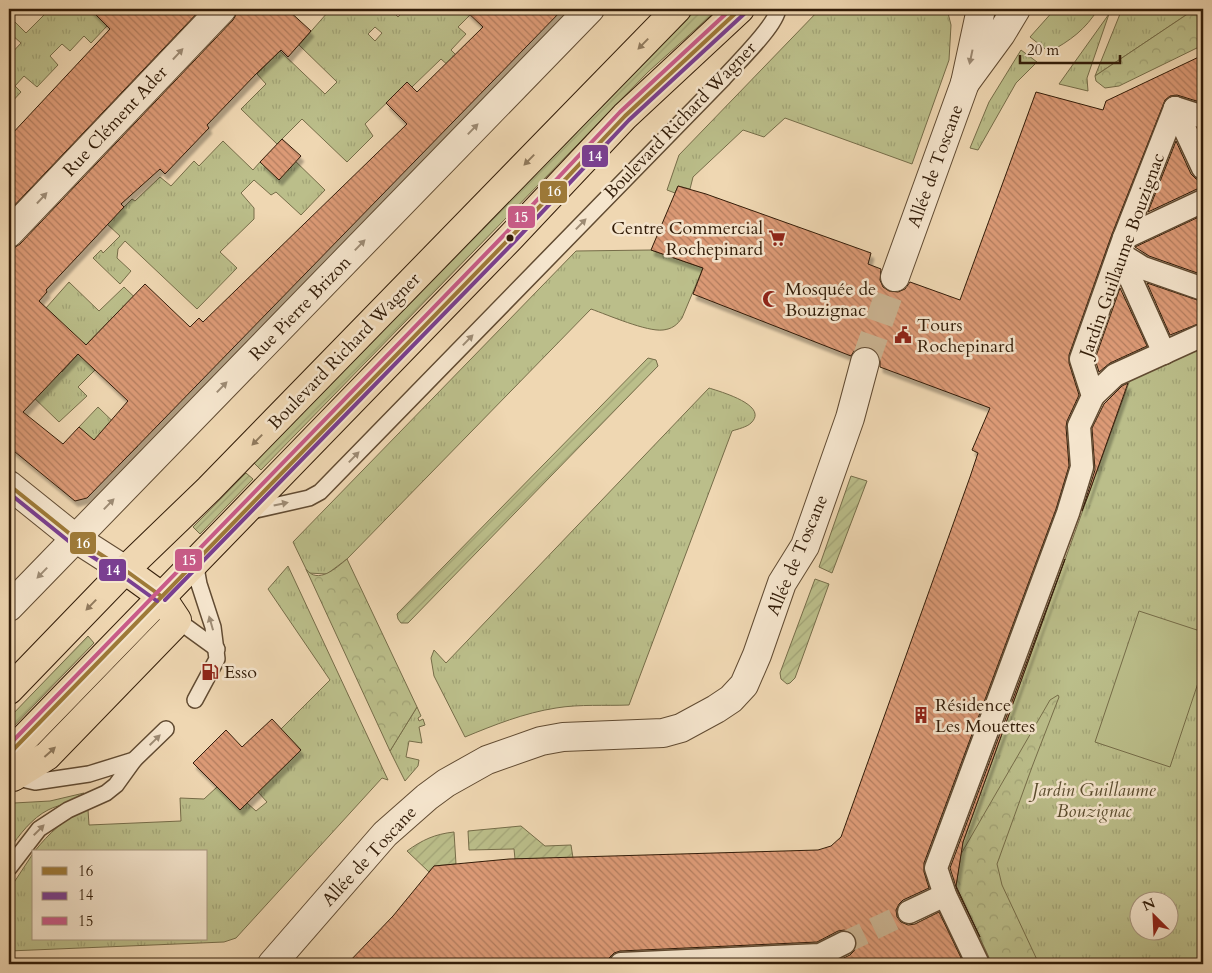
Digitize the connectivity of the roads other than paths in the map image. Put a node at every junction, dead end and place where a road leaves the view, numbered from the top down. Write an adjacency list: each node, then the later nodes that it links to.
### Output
1 (222, 9): 13 (street, Rue Clément Ader, one-way to 1)
2 (590, 9): 23 (street, Rue Pierre Brizon, one-way to 2)
3 (677, 9): 25 (main road, Boulevard Richard Wagner, one-way to 25)
4 (740, 9): 22 (main road, Boulevard Richard Wagner)
5 (778, 9): 22 (lane, Boulevard Richard Wagner, one-way to 5)
6 (981, 9): 8 (street, Allée de Toscane, one-way to 8)
7 (1016, 9): 8 (street, Allée de Toscane)
8 (965, 83): 15 (street, Allée de Toscane)
9 (1176, 108): 10 (street); 11 (street); 14 (street, Jardin Guillaume Bouzignac)
10 (1203, 117)
11 (1203, 168)
12 (1203, 200): 14 (street)
13 (9, 233)
14 (1122, 245): 16 (street); 18 (street); 20 (street, Jardin Guillaume Bouzignac)
15 (895, 277)
16 (1203, 289)
17 (1203, 335): 18 (street)
18 (1164, 353): 20 (street)
19 (865, 362): 39 (street, Allée de Toscane)
20 (1093, 396): 36 (street)
21 (9, 485): 23 (street)
22 (241, 513): 24 (main road, Boulevard Richard Wagner)
23 (75, 538): 25 (street); 27 (street, Rue Pierre Brizon, one-way to 27)
24 (199, 558): 26 (main road, Boulevard Richard Wagner); 29 (lane, one-way to 24)
25 (125, 570): 26 (main road); 30 (main road, Boulevard Richard Wagner, one-way to 30)
26 (161, 596): 28 (main road); 34 (main road, Boulevard Richard Wagner)
27 (9, 607)
28 (177, 620): 29 (lane); 34 (main road, one-way to 28)
29 (217, 649): 31 (lane)
30 (9, 690)
31 (194, 700)
32 (166, 729): 33 (lane, one-way to 32)
33 (134, 760): 34 (lane); 35 (lane, one-way to 33)
34 (10, 769)
35 (9, 868)
36 (945, 895): 37 (street); 41 (street)
37 (910, 912)
38 (844, 943): 40 (street)
39 (272, 964)
40 (621, 964)
41 (978, 964)

